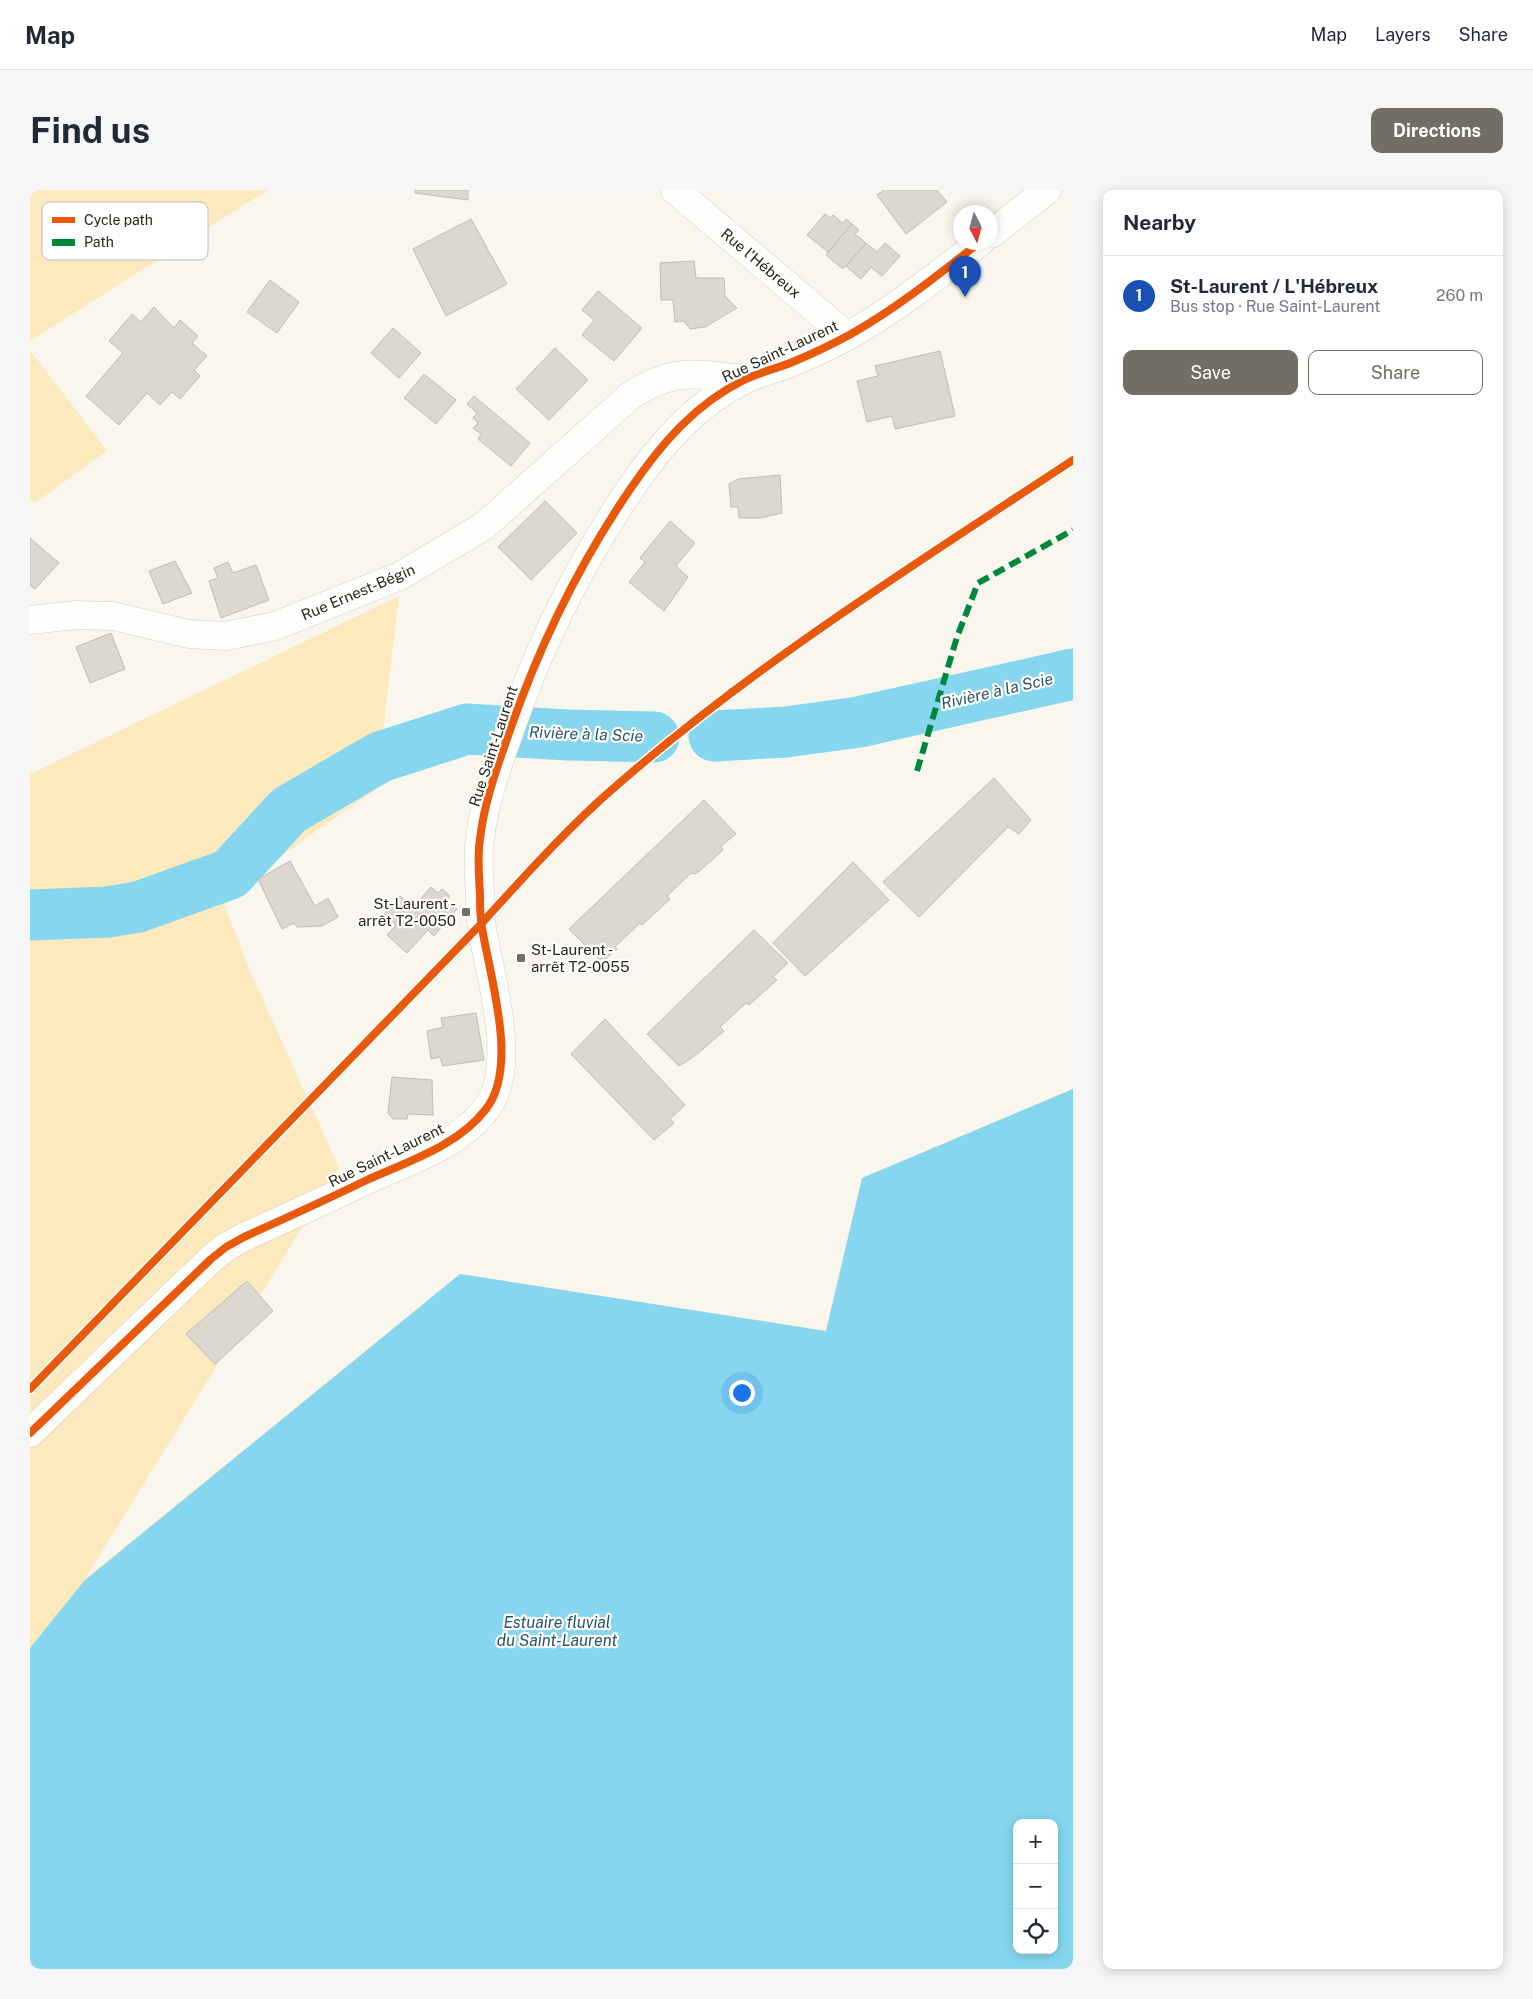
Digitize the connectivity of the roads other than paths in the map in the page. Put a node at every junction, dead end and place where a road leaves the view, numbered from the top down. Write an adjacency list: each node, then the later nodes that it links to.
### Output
1 (675, 190): 5 (street, Rue l'Hébreux)
2 (1047, 190): 3 (street)
3 (998, 228)
4 (970, 250): 5 (street, Rue Saint-Laurent)
5 (847, 336): 6 (street, Rue Saint-Laurent)
6 (744, 379): 7 (street, Rue Ernest-Bégin); 8 (street, Rue Saint-Laurent)
7 (30, 620)
8 (30, 1434)

